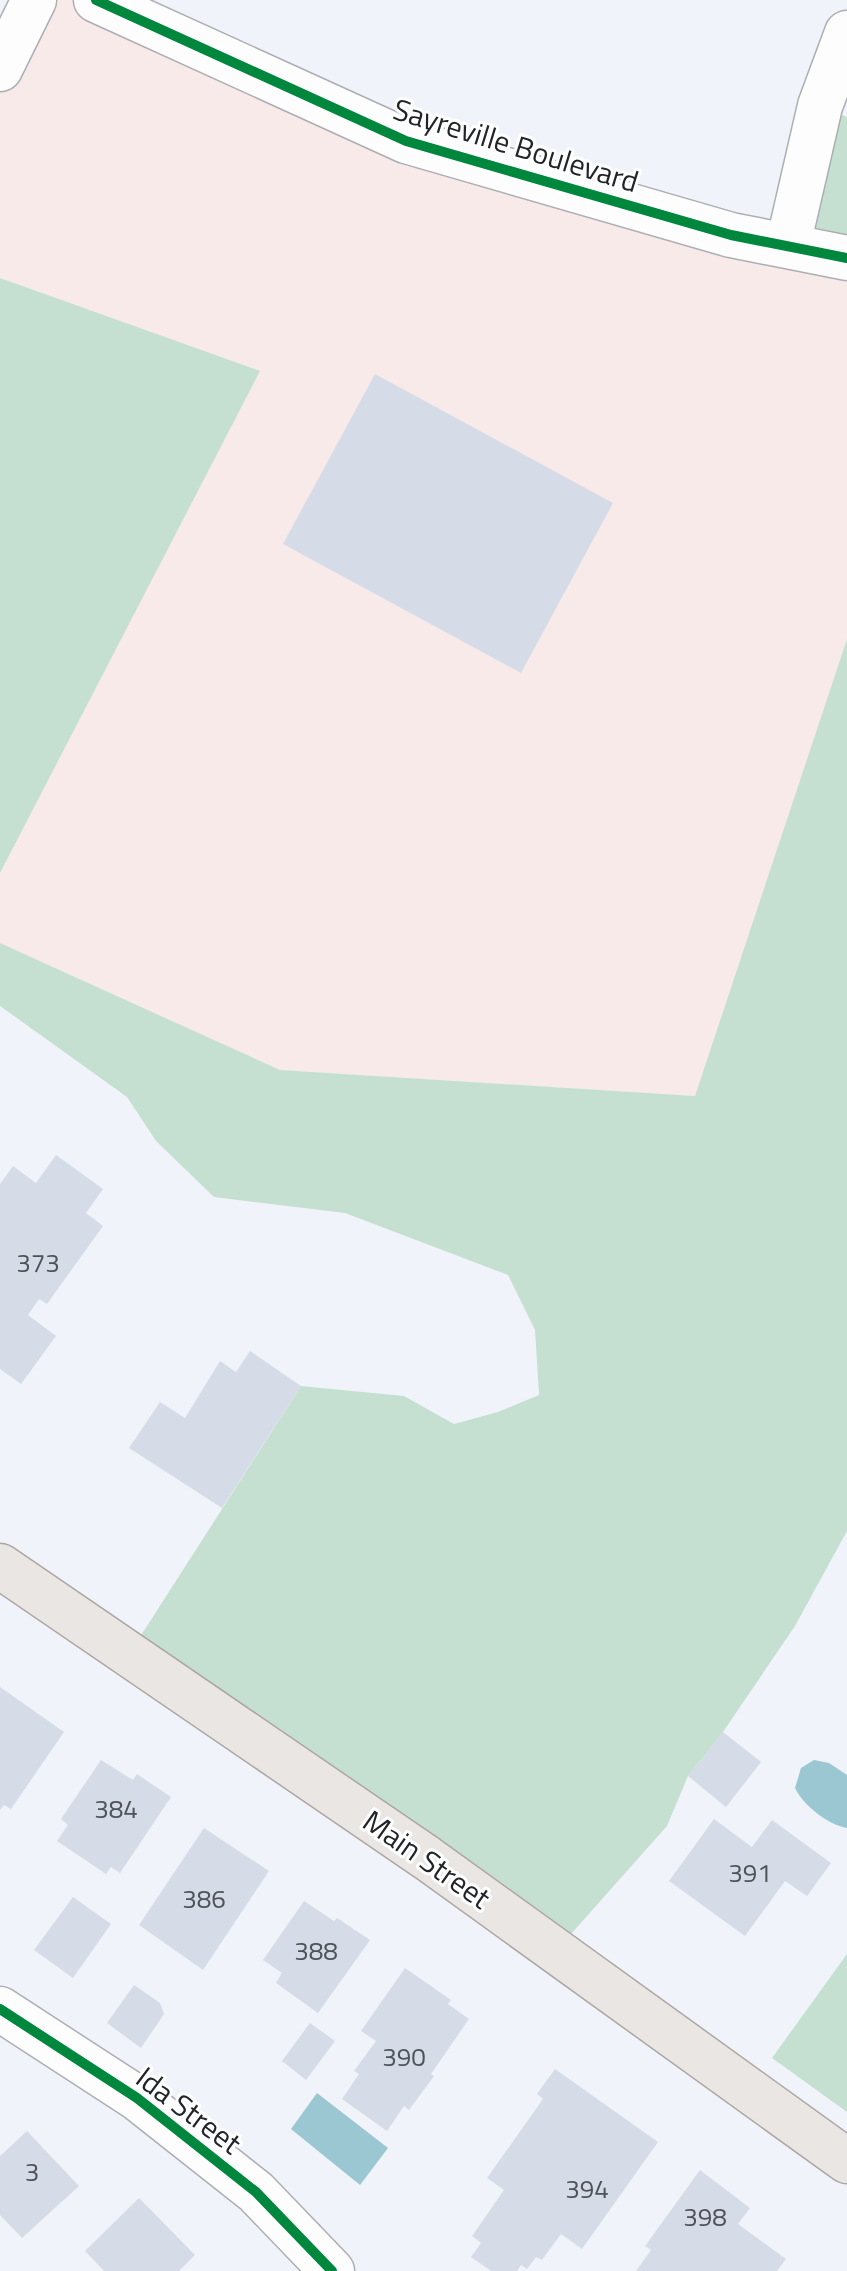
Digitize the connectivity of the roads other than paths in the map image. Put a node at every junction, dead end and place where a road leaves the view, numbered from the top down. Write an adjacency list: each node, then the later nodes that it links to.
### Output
1 (34, 0): 4 (street)
2 (96, 0): 5 (street, Sayreville Boulevard)
3 (847, 33): 5 (street)
4 (0, 69)
5 (788, 245): 6 (street, Sayreville Boulevard)
6 (847, 258)
7 (0, 1566): 9 (main road, Main Street)
8 (0, 2009): 10 (street, Ida Street)
9 (847, 2161)
10 (332, 2271)

